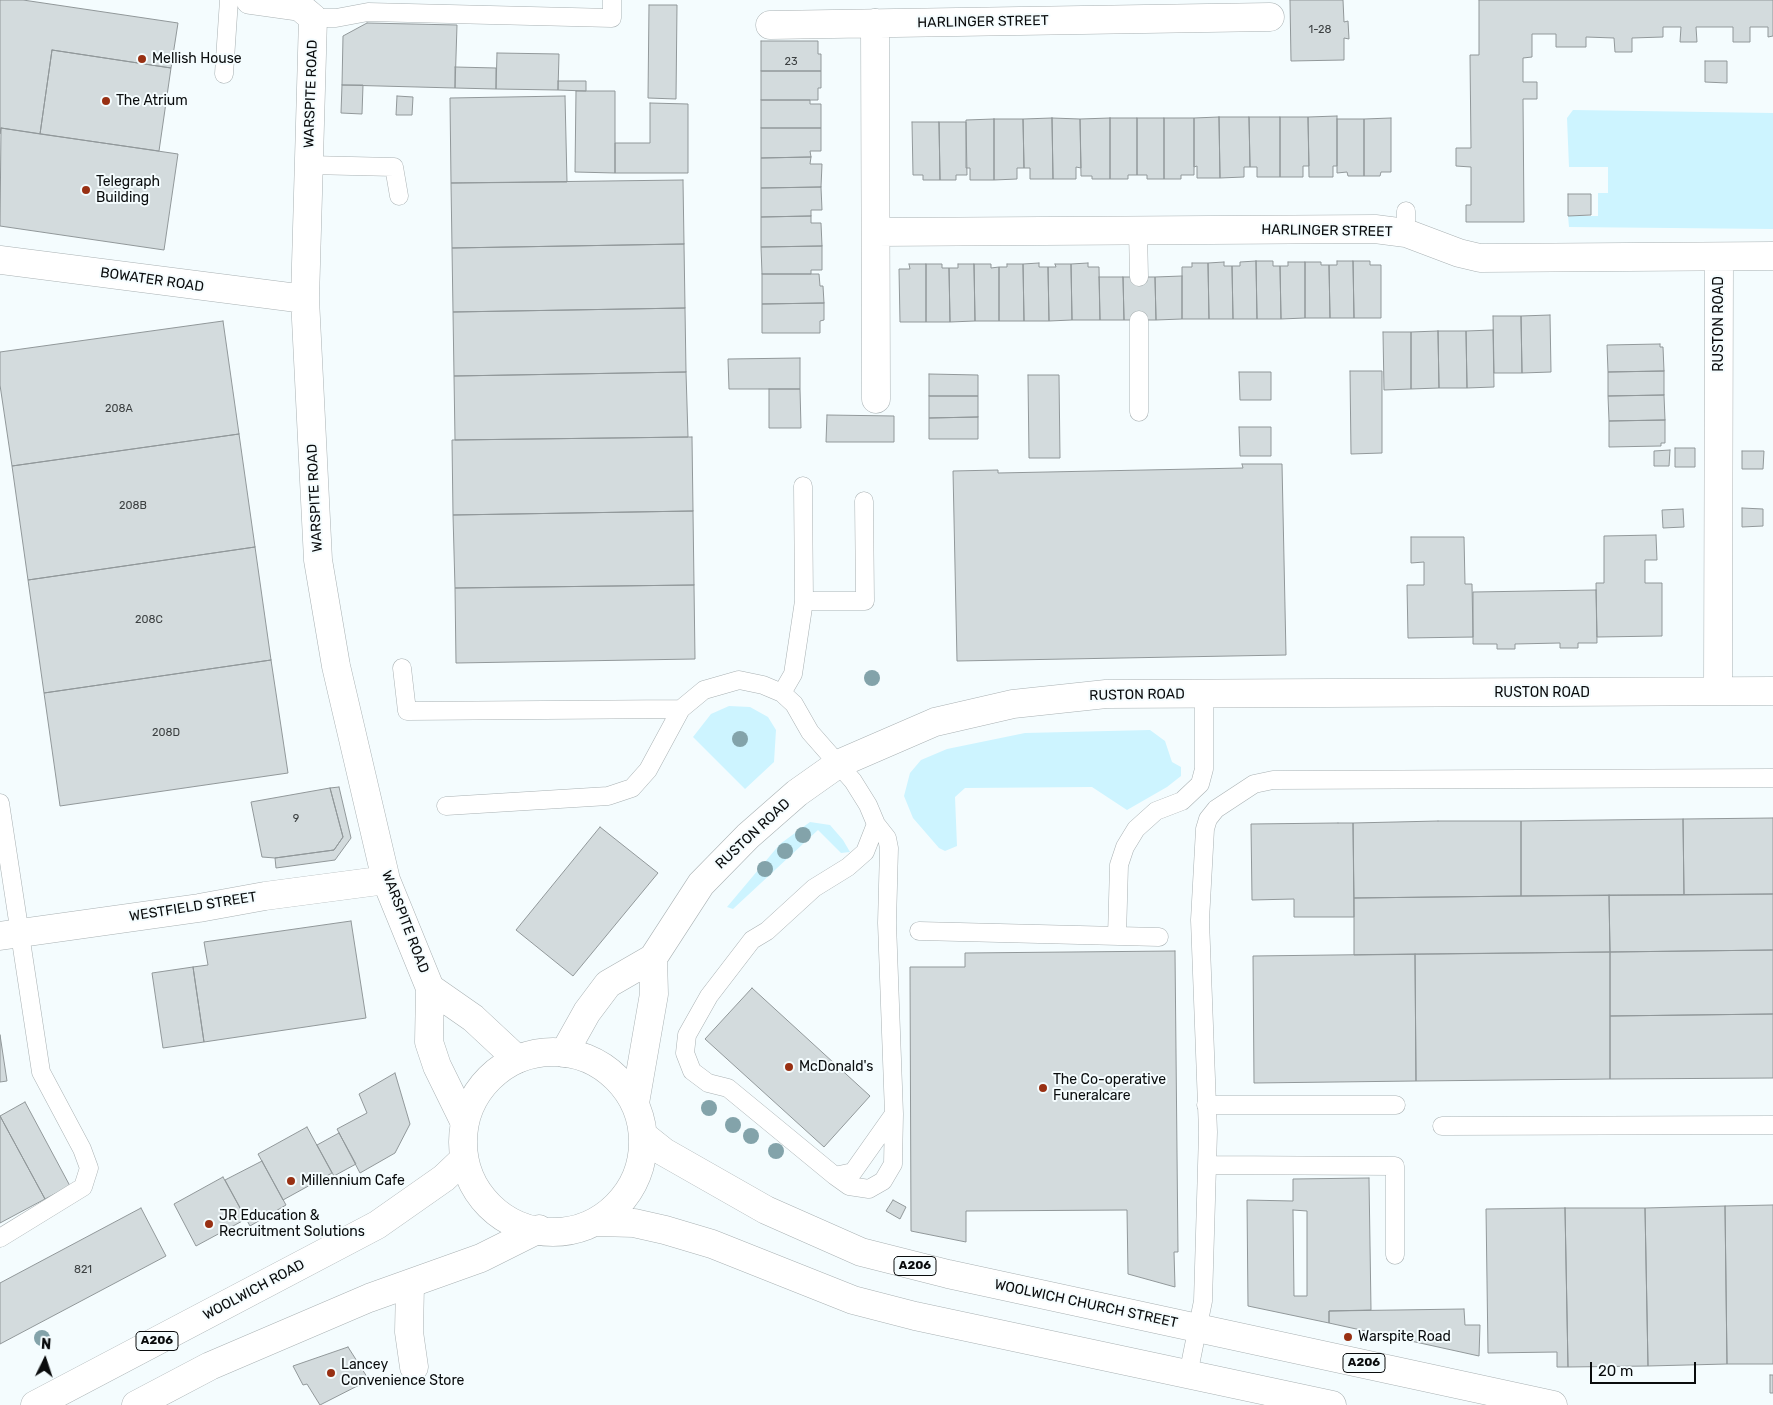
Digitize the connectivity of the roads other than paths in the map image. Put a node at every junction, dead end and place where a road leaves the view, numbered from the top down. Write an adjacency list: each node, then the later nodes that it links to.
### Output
1 (229, 0): 8 (lane)
2 (250, 0): 4 (street)
3 (612, 0): 4 (lane)
4 (305, 8): 9 (street, WARSPITE ROAD)
5 (1270, 16): 6 (street, HARLINGER STREET)
6 (875, 23): 7 (street, HARLINGER STREET); 12 (street)
7 (770, 25)
8 (224, 74)
9 (309, 165): 10 (lane); 17 (street, WARSPITE ROAD)
10 (399, 196)
11 (1138, 231): 12 (street, HARLINGER STREET); 14 (street, HARLINGER STREET); 16 (lane)
12 (876, 232): 19 (street)
13 (1773, 256): 14 (street, HARLINGER STREET)
14 (1719, 258): 25 (street, RUSTON ROAD)
15 (0, 260): 17 (street, BOWATER ROAD)
16 (1139, 277)
17 (305, 299): 35 (street, WARSPITE ROAD)
18 (1139, 320): 20 (lane)
19 (876, 399)
20 (1139, 412)
21 (804, 486): 23 (lane)
22 (864, 501): 23 (lane)
23 (804, 601): 27 (lane)
24 (402, 668): 29 (lane)
25 (1718, 691): 26 (street, RUSTON ROAD); 28 (street, RUSTON ROAD)
26 (1773, 691)
27 (782, 693): 29 (lane); 30 (lane)
28 (1204, 695): 30 (street, RUSTON ROAD); 38 (lane)
29 (681, 709): 33 (lane)
30 (838, 764): 34 (lane); 40 (street, RUSTON ROAD)
31 (1773, 778): 45 (lane)
32 (0, 803): 37 (lane)
33 (446, 806)
34 (876, 824): 47 (lane); 54 (lane)
35 (386, 880): 37 (street, WESTFIELD STREET); 41 (street, WARSPITE ROAD)
36 (919, 931): 38 (lane)
37 (10, 934): 57 (lane)
38 (1118, 936): 39 (lane)
39 (1159, 937)
40 (653, 958): 42 (street, RUSTON ROAD); 44 (street)
41 (430, 988): 43 (street, WARSPITE ROAD); 48 (street, WARSPITE ROAD)
42 (564, 1053): 43 (street); 44 (street)
43 (517, 1059): 48 (street)
44 (636, 1103): 51 (street)
45 (1206, 1105): 46 (lane); 53 (lane)
46 (1396, 1105)
47 (894, 1114): 54 (lane); 54 (lane)
48 (464, 1121): 52 (street)
49 (1773, 1125): 50 (lane)
50 (1442, 1126)
51 (644, 1136): 55 (street); 60 (street, WOOLWICH CHURCH STREET / A206)
52 (463, 1160): 56 (street); 63 (street, WOOLWICH ROAD / A206)
53 (1207, 1165): 58 (lane); 60 (lane)
54 (835, 1176)
55 (597, 1222): 56 (street); 62 (street)
56 (539, 1229): 59 (street)
57 (0, 1238)
58 (1395, 1255)
59 (410, 1284): 61 (street); 64 (street)
60 (1198, 1327): 62 (lane); 66 (street, WOOLWICH CHURCH STREET / A206)
61 (414, 1366)
62 (1188, 1375): 65 (street)
63 (35, 1405)
64 (136, 1405)
65 (1332, 1405)
66 (1553, 1405)

